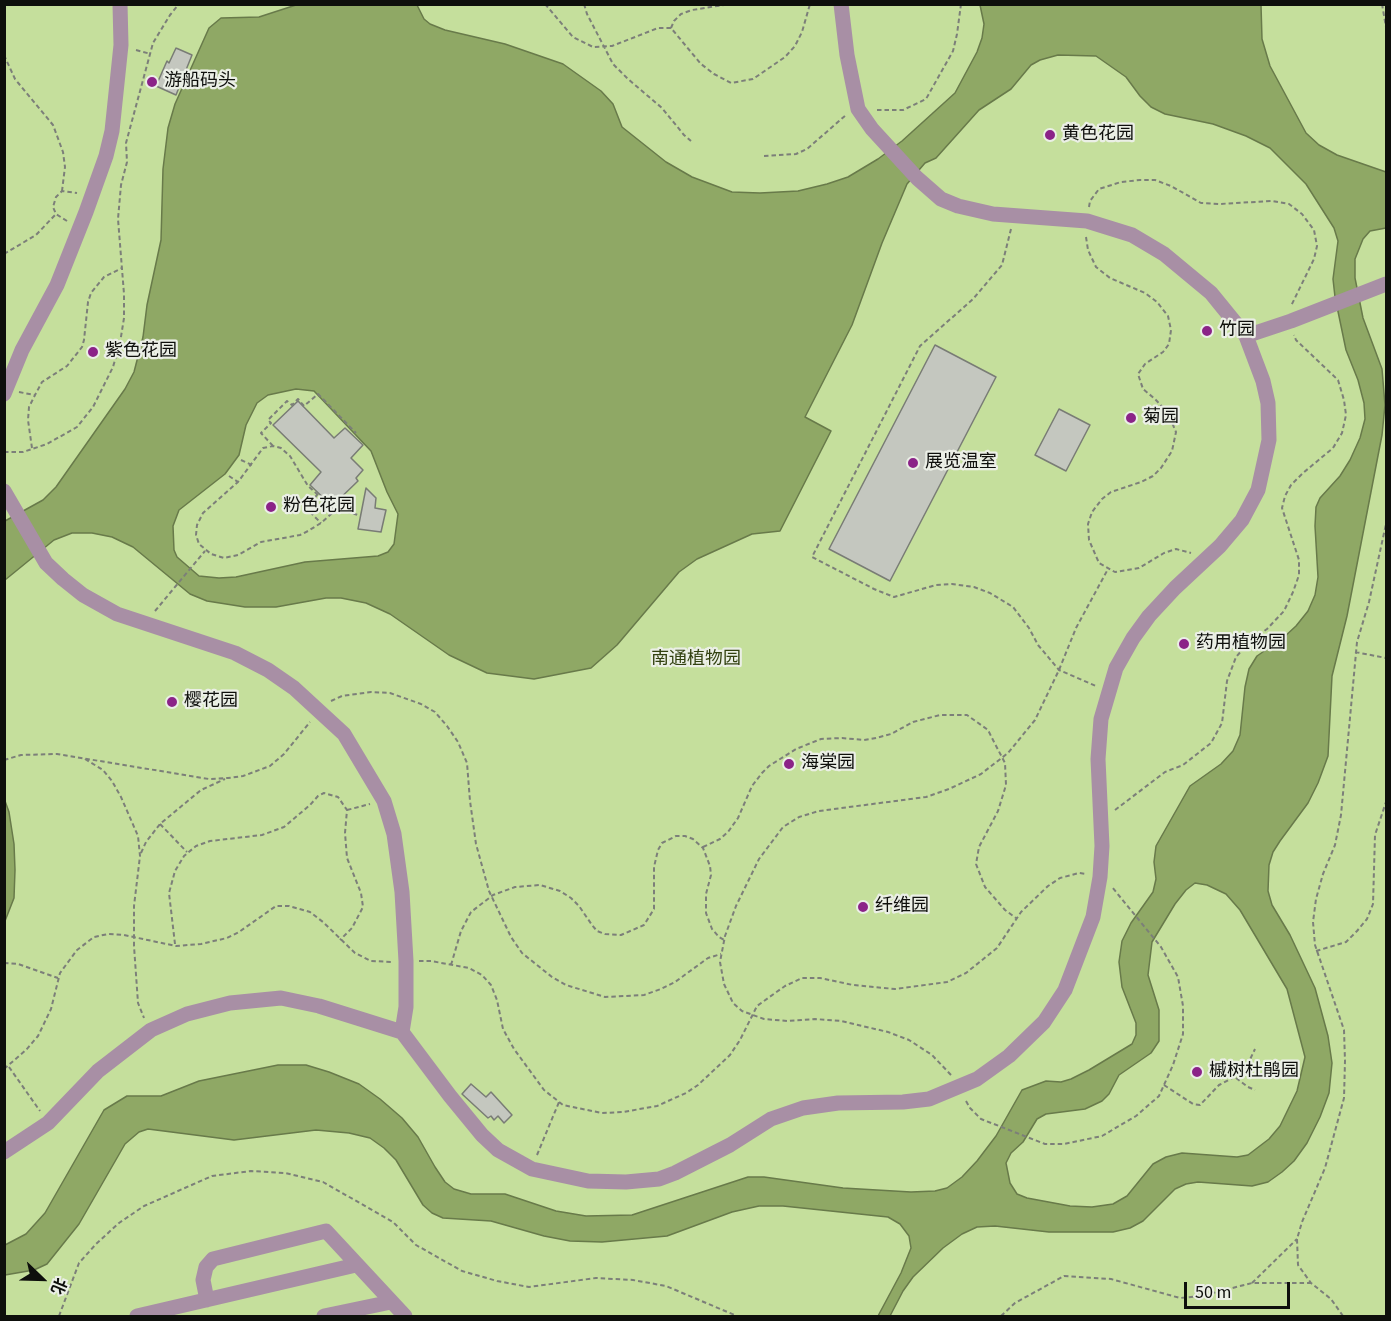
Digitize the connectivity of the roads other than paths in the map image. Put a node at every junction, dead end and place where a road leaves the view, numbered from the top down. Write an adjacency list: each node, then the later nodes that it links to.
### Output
1 (120, 4): 5 (street)
2 (841, 4): 4 (street)
3 (1386, 284): 4 (street)
4 (1246, 336): 7 (street)
5 (4, 394)
6 (4, 491): 7 (street)
7 (402, 1032): 8 (street)
8 (4, 1152)
9 (356, 1264): 10 (street); 10 (street); 11 (street)
10 (207, 1300): 12 (street)
11 (391, 1302): 13 (street); 14 (street)
12 (137, 1317)
13 (324, 1317)
14 (405, 1317)

